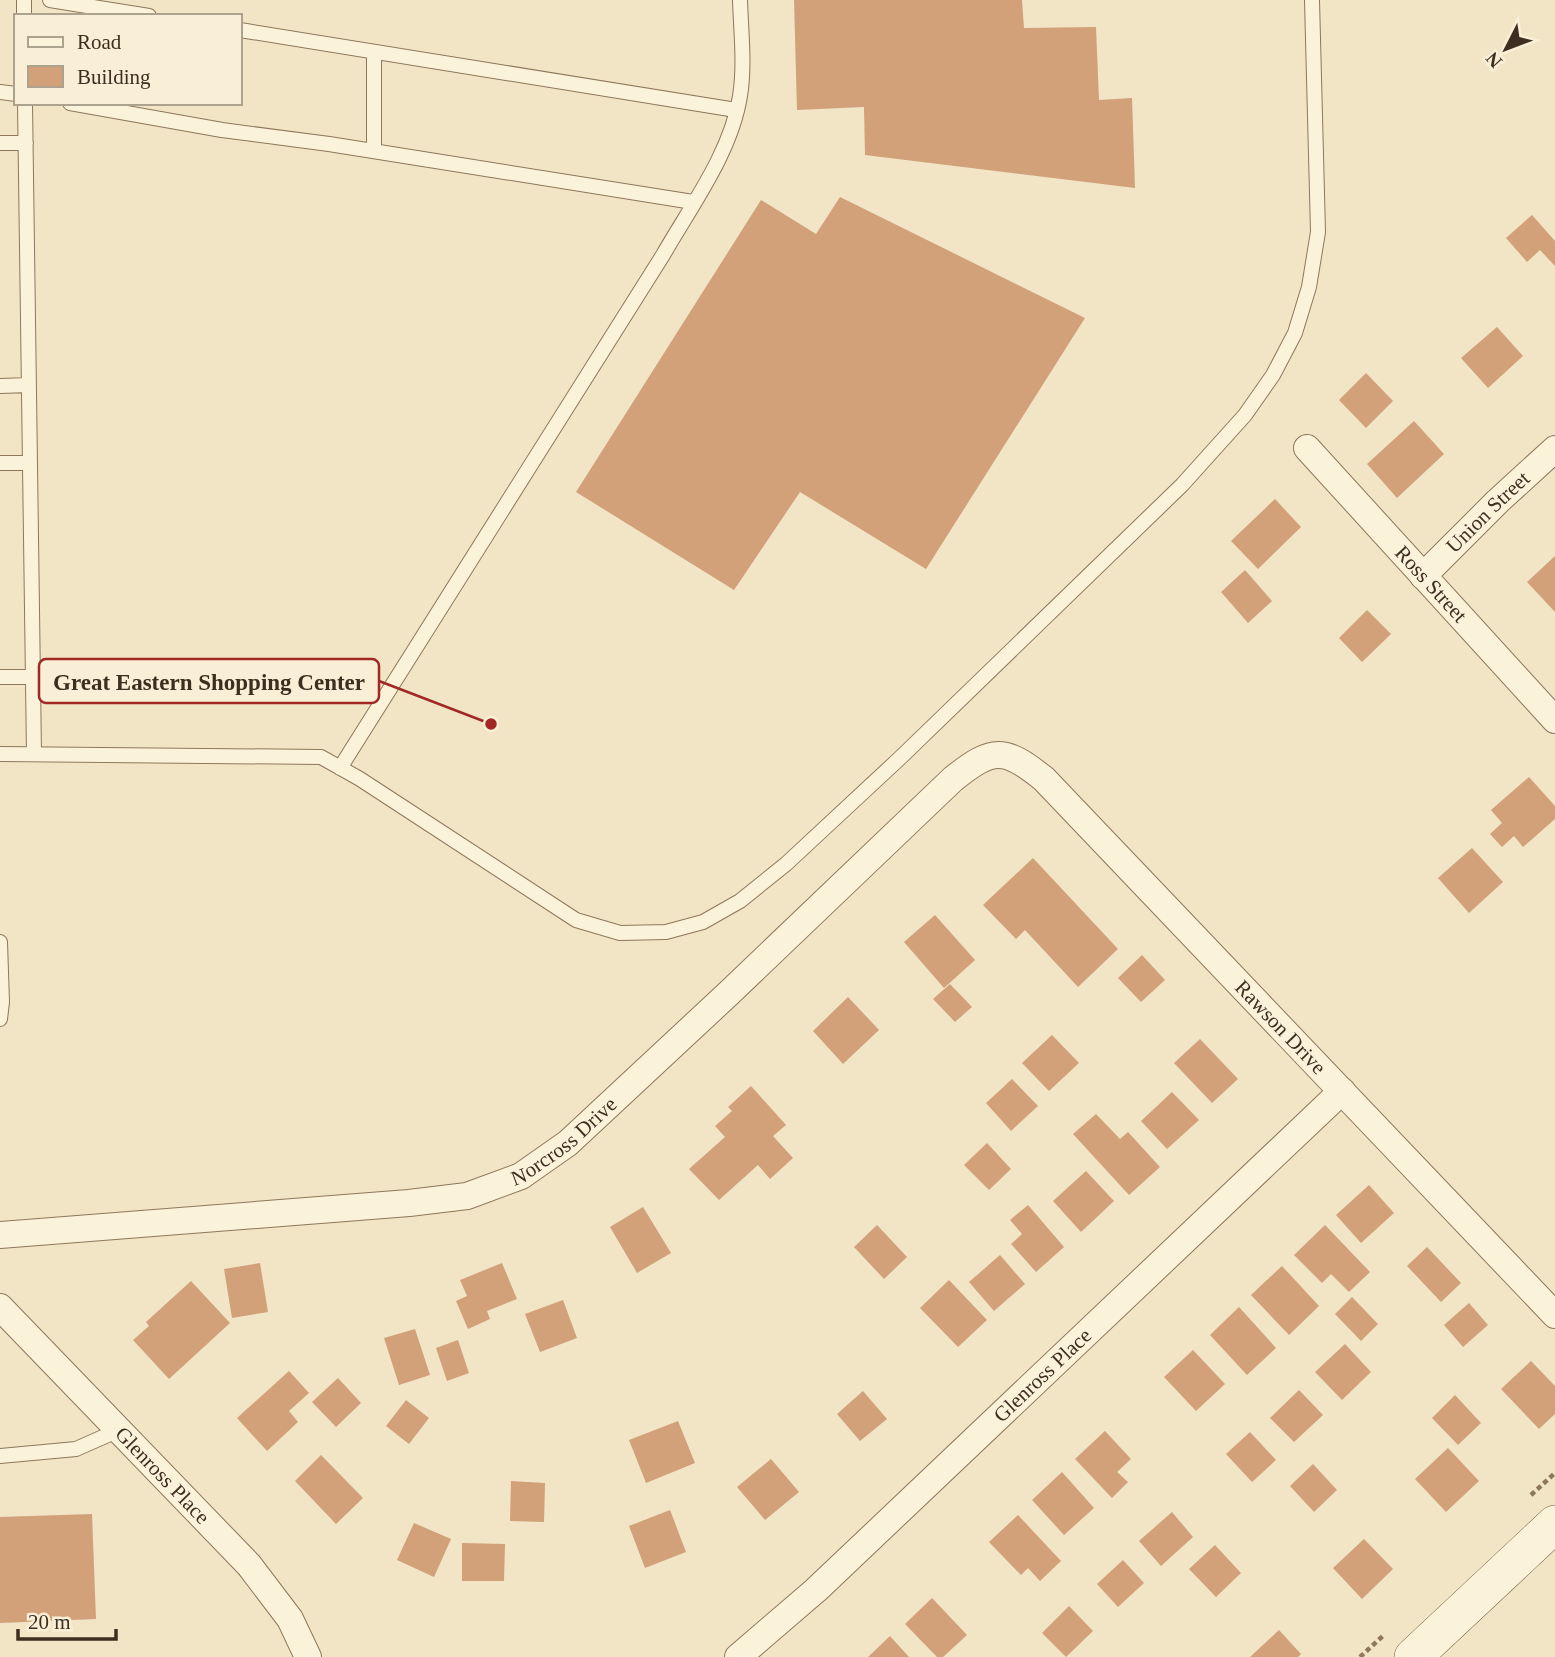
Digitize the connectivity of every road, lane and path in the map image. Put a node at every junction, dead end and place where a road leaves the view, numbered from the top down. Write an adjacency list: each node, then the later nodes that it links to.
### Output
1 (50, 0): 4 (lane)
2 (740, 0): 9 (lane)
3 (1312, 0): 27 (lane)
4 (137, 14)
5 (242, 30): 6 (lane)
6 (374, 52): 9 (lane); 12 (lane)
7 (25, 105): 11 (lane)
8 (80, 105): 12 (lane)
9 (736, 110): 13 (lane)
10 (0, 143): 11 (lane)
11 (26, 143): 14 (lane)
12 (374, 151): 13 (lane)
13 (693, 202): 27 (lane)
14 (29, 385): 15 (lane); 19 (lane)
15 (0, 386)
16 (1307, 448): 20 (street, Ross Street)
17 (1555, 449): 20 (street, Union Street)
18 (0, 463): 19 (lane)
19 (30, 463): 22 (lane)
20 (1423, 576): 23 (street, Ross Street)
21 (0, 677): 22 (lane)
22 (33, 677): 25 (lane)
23 (1555, 720)
24 (0, 754): 25 (lane)
25 (34, 754): 27 (lane)
26 (996, 754): 30 (street, Rawson Drive); 31 (street, Norcross Drive)
27 (340, 768)
28 (0, 942): 29 (lane)
29 (0, 1019)
30 (1342, 1091): 33 (street, Rawson Drive); 39 (street, Glenross Place)
31 (0, 1235)
32 (0, 1307): 34 (street, Glenross Place)
33 (1555, 1315)
34 (118, 1430): 35 (lane); 37 (street, Glenross Place)
35 (0, 1456)
36 (1555, 1524): 40 (street)
37 (307, 1657)
38 (728, 1657): 39 (street, Glenross Place)
39 (738, 1657)
40 (1413, 1657)

